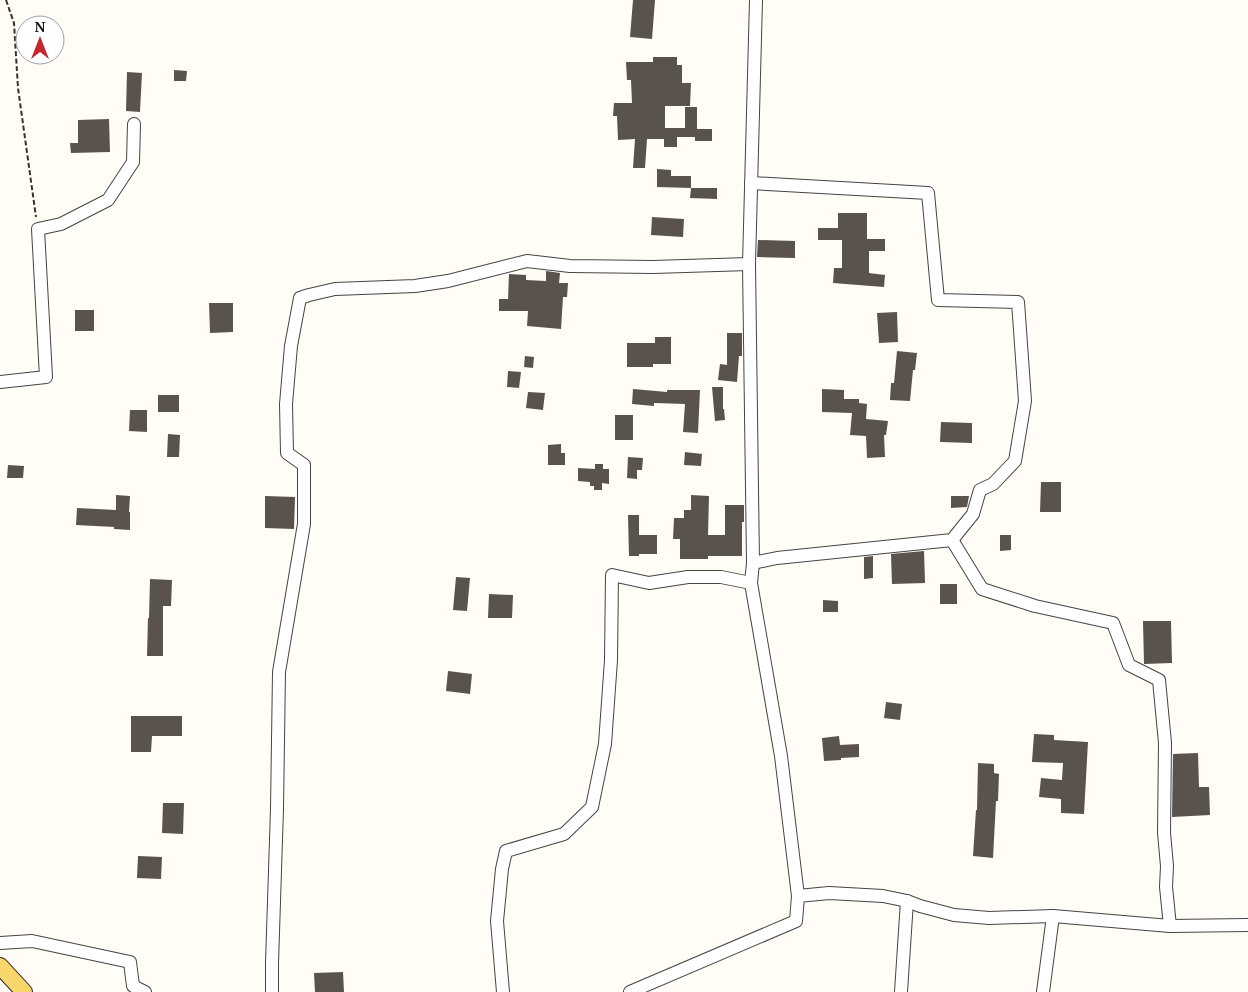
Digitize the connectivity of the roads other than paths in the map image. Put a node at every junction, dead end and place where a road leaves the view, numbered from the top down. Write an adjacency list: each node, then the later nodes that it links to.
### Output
1 (756, 0): 3 (street)
2 (134, 124): 5 (street)
3 (752, 182): 4 (street); 6 (street)
4 (749, 264): 7 (street); 19 (street)
5 (0, 382)
6 (952, 540): 7 (street); 13 (street)
7 (753, 562): 8 (street)
8 (751, 583): 9 (street); 20 (street)
9 (798, 896): 10 (street); 16 (street)
10 (907, 901): 11 (street); 21 (street)
11 (1053, 916): 13 (street); 22 (street)
12 (1248, 925): 13 (street)
13 (1170, 926)
14 (0, 943): 18 (street)
15 (0, 966): 17 (main road)
16 (636, 991)
17 (24, 992)
18 (145, 992)
19 (272, 992)
20 (503, 992)
21 (901, 992)
22 (1043, 992)

